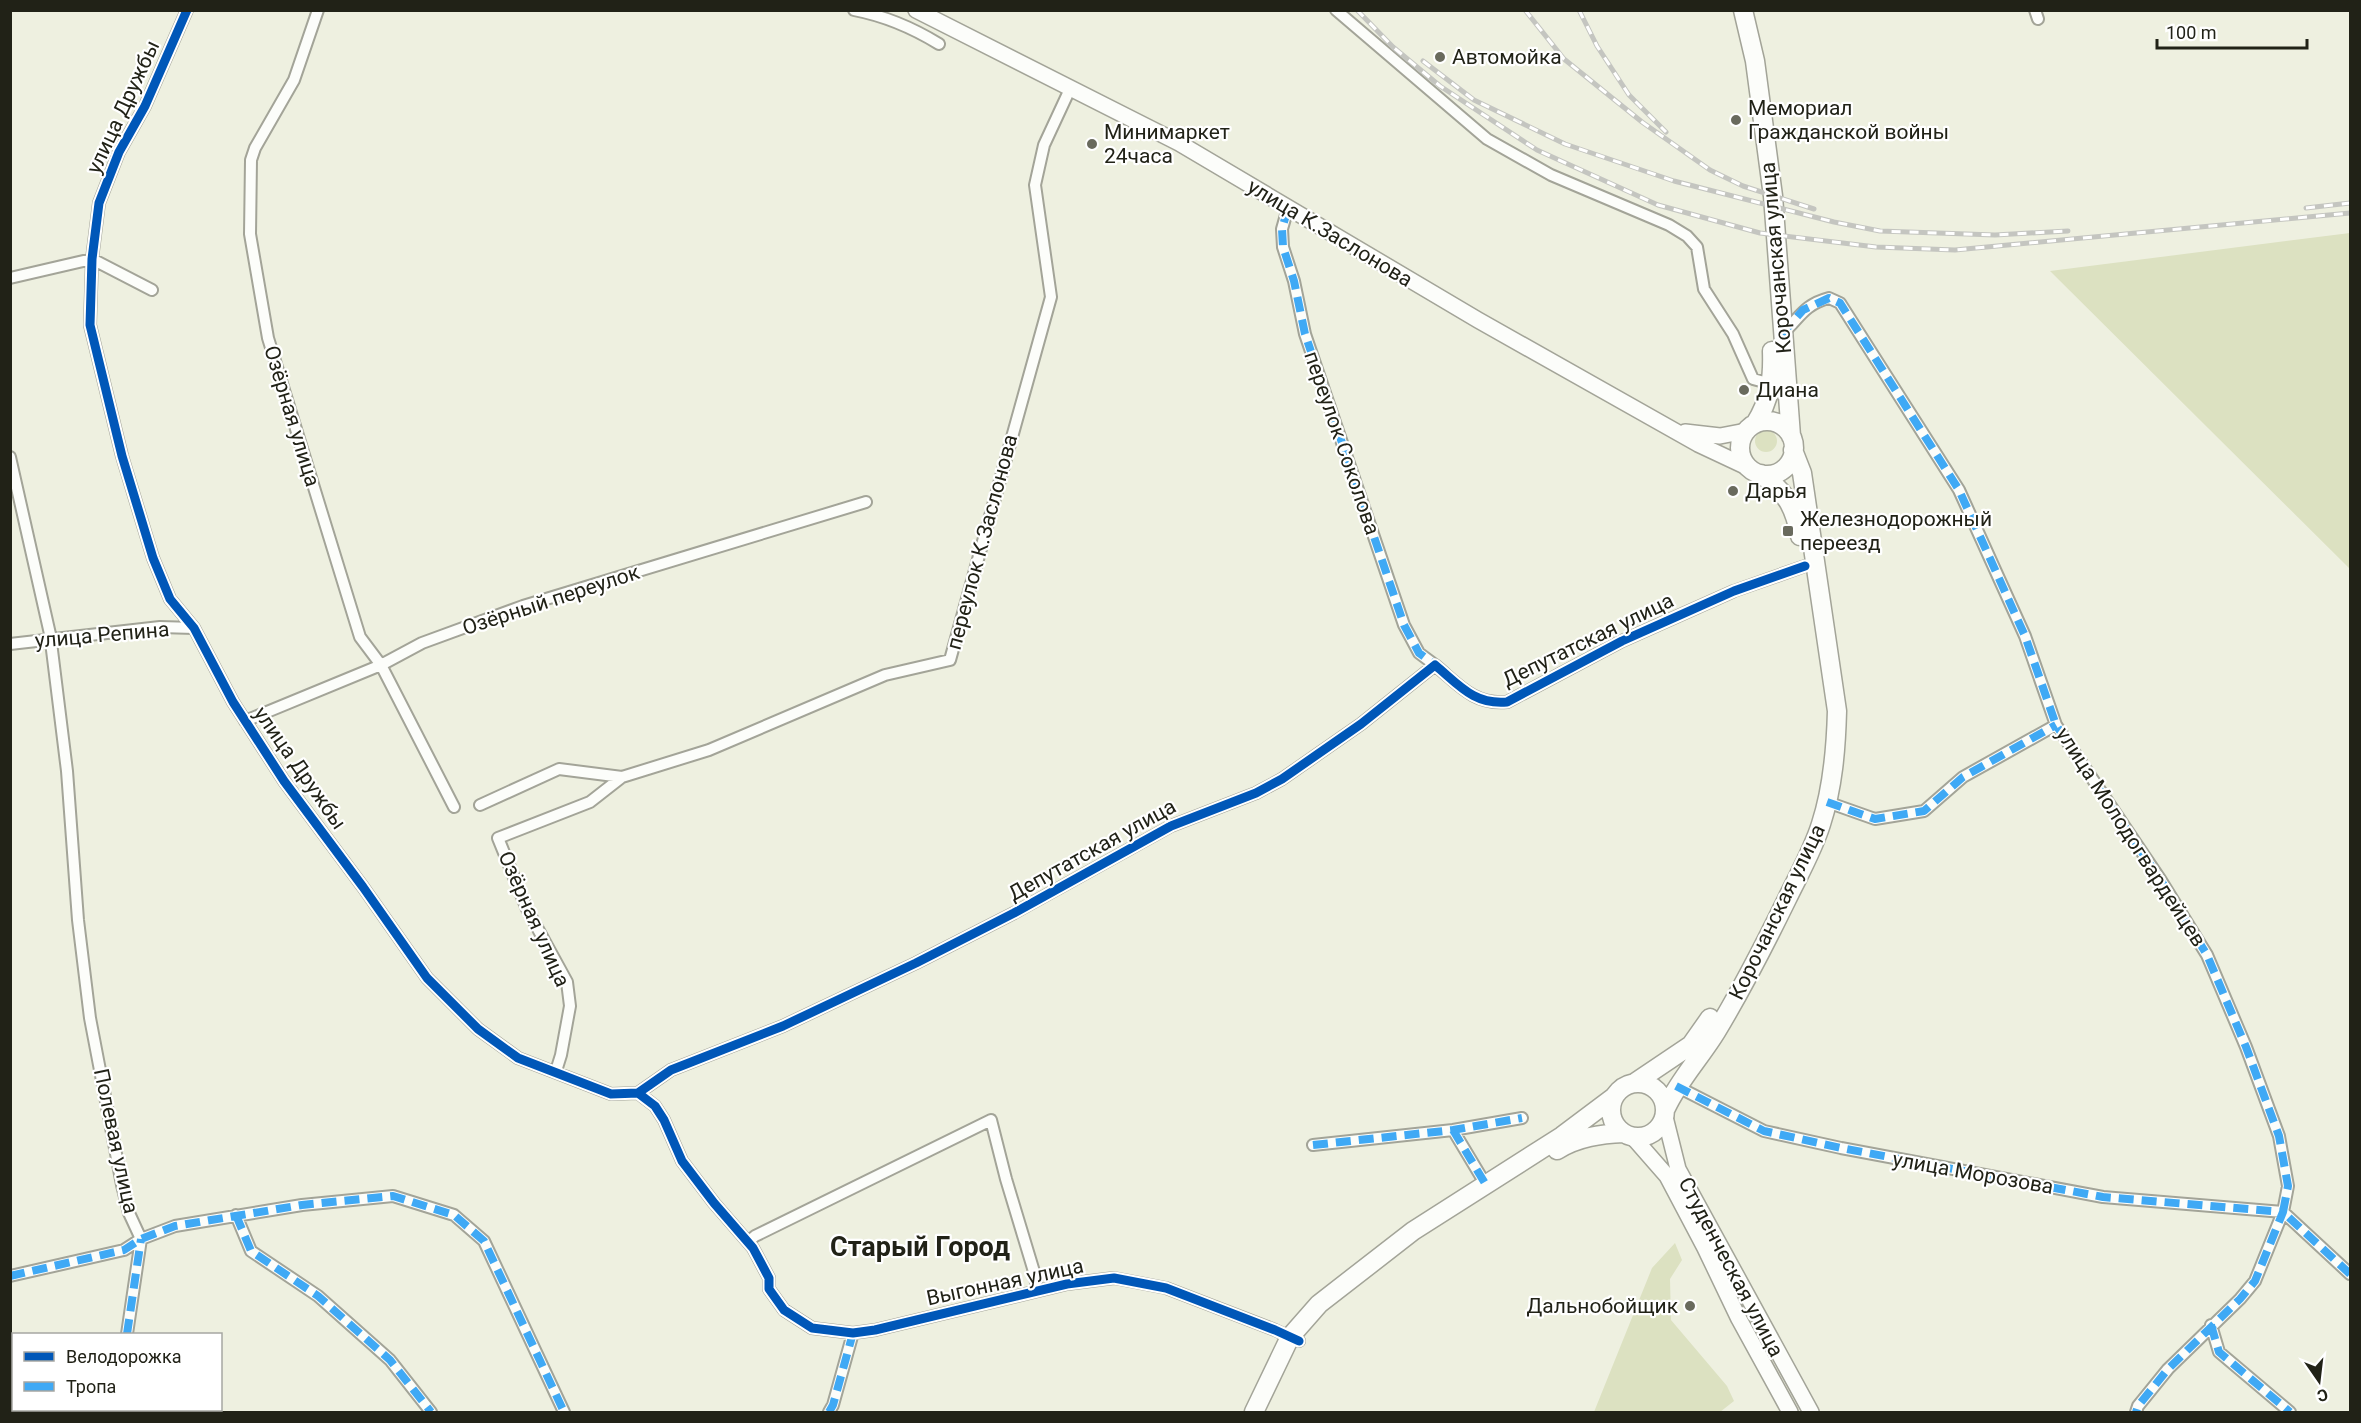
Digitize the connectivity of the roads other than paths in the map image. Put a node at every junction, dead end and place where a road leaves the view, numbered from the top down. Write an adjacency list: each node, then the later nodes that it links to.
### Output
1 (187, 10): 12 (street, улица Дружбы)
2 (318, 10): 27 (street, Озёрная улица)
3 (854, 10): 8 (street)
4 (1336, 10): 16 (street)
5 (1734, 10): 16 (main road, Корочанская улица)
6 (1743, 10): 15 (main road, Корочанская улица)
7 (920, 13): 8 (street); 10 (street, улица К.Заслонова)
8 (915, 30): 9 (street)
9 (939, 44)
10 (1070, 88): 11 (street, улица К.Заслонова); 31 (street, переулок К.Заслонова)
11 (1288, 208): 18 (street, улица К.Заслонова); 28 (street, переулок Соколова)
12 (92, 259): 13 (street); 14 (street); 24 (street, улица Дружбы)
13 (10, 278)
14 (152, 290)
15 (1782, 334): 19 (main road, Корочанская улица); 30 (street, улица Молодогвардейцев)
16 (1772, 384): 17 (main road, Корочанская улица)
17 (1751, 427): 18 (street, улица К.Заслонова); 19 (main road); 21 (main road)
18 (1676, 430): 21 (street, улица К.Заслонова)
19 (1792, 443): 21 (main road); 32 (main road, Корочанская улица)
20 (10, 457): 25 (street, Полевая улица)
21 (1754, 471): 23 (main road, Корочанская улица)
22 (866, 502): 27 (street, Озёрный переулок)
23 (1804, 566): 28 (street, Депутатская улица); 37 (main road, Корочанская улица)
24 (194, 628): 25 (street, улица Репина); 29 (street, улица Дружбы)
25 (51, 638): 26 (street, улица Репина); 49 (street, Полевая улица)
26 (10, 644)
27 (381, 665): 29 (street, Озёрный переулок); 34 (street, Озёрная улица)
28 (1435, 665): 39 (street, Депутатская улица)
29 (245, 721): 36 (street, улица Дружбы)
30 (2056, 725): 32 (street); 47 (street, улица Молодогвардейцев)
31 (622, 777): 33 (street, переулок К.Заслонова); 35 (street, переулок К.Заслонова)
32 (1827, 802): 38 (main road, Корочанская улица)
33 (480, 805)
34 (454, 807)
35 (498, 838): 36 (street, Озёрная улица)
36 (556, 1071): 39 (street, улица Дружбы)
37 (1636, 1082): 40 (main road); 41 (main road)
38 (1676, 1086): 41 (main road, Корочанская улица); 47 (street, улица Морозова)
39 (638, 1093): 50 (street)
40 (1614, 1097): 44 (main road); 46 (main road)
41 (1665, 1112): 44 (main road); 64 (street, Студенческая улица)
42 (1522, 1118): 43 (street)
43 (1453, 1130): 45 (street); 46 (street)
44 (1628, 1135): 57 (main road); 63 (street, Студенческая улица)
45 (1313, 1145)
46 (1486, 1185): 57 (main road)
47 (2283, 1212): 51 (street); 54 (street, улица Молодогвардейцев)
48 (236, 1215): 49 (street, Полевая улица); 58 (street); 59 (street, Полевая улица)
49 (141, 1239): 52 (street); 55 (street)
50 (748, 1242): 53 (street, Выгонная улица); 56 (street)
51 (2350, 1274)
52 (10, 1276)
53 (1037, 1291): 56 (street, Выгонная улица); 57 (street, Выгонная улица)
54 (2211, 1325): 65 (street, улица Молодогвардейцев); 66 (street)
55 (127, 1333)
56 (854, 1334): 60 (street)
57 (1295, 1339): 61 (main road); 62 (main road)
58 (431, 1413)
59 (564, 1413)
60 (829, 1413)
61 (1254, 1413)
62 (1264, 1413)
63 (1790, 1413)
64 (1810, 1413)
65 (2136, 1413)
66 (2290, 1413)

